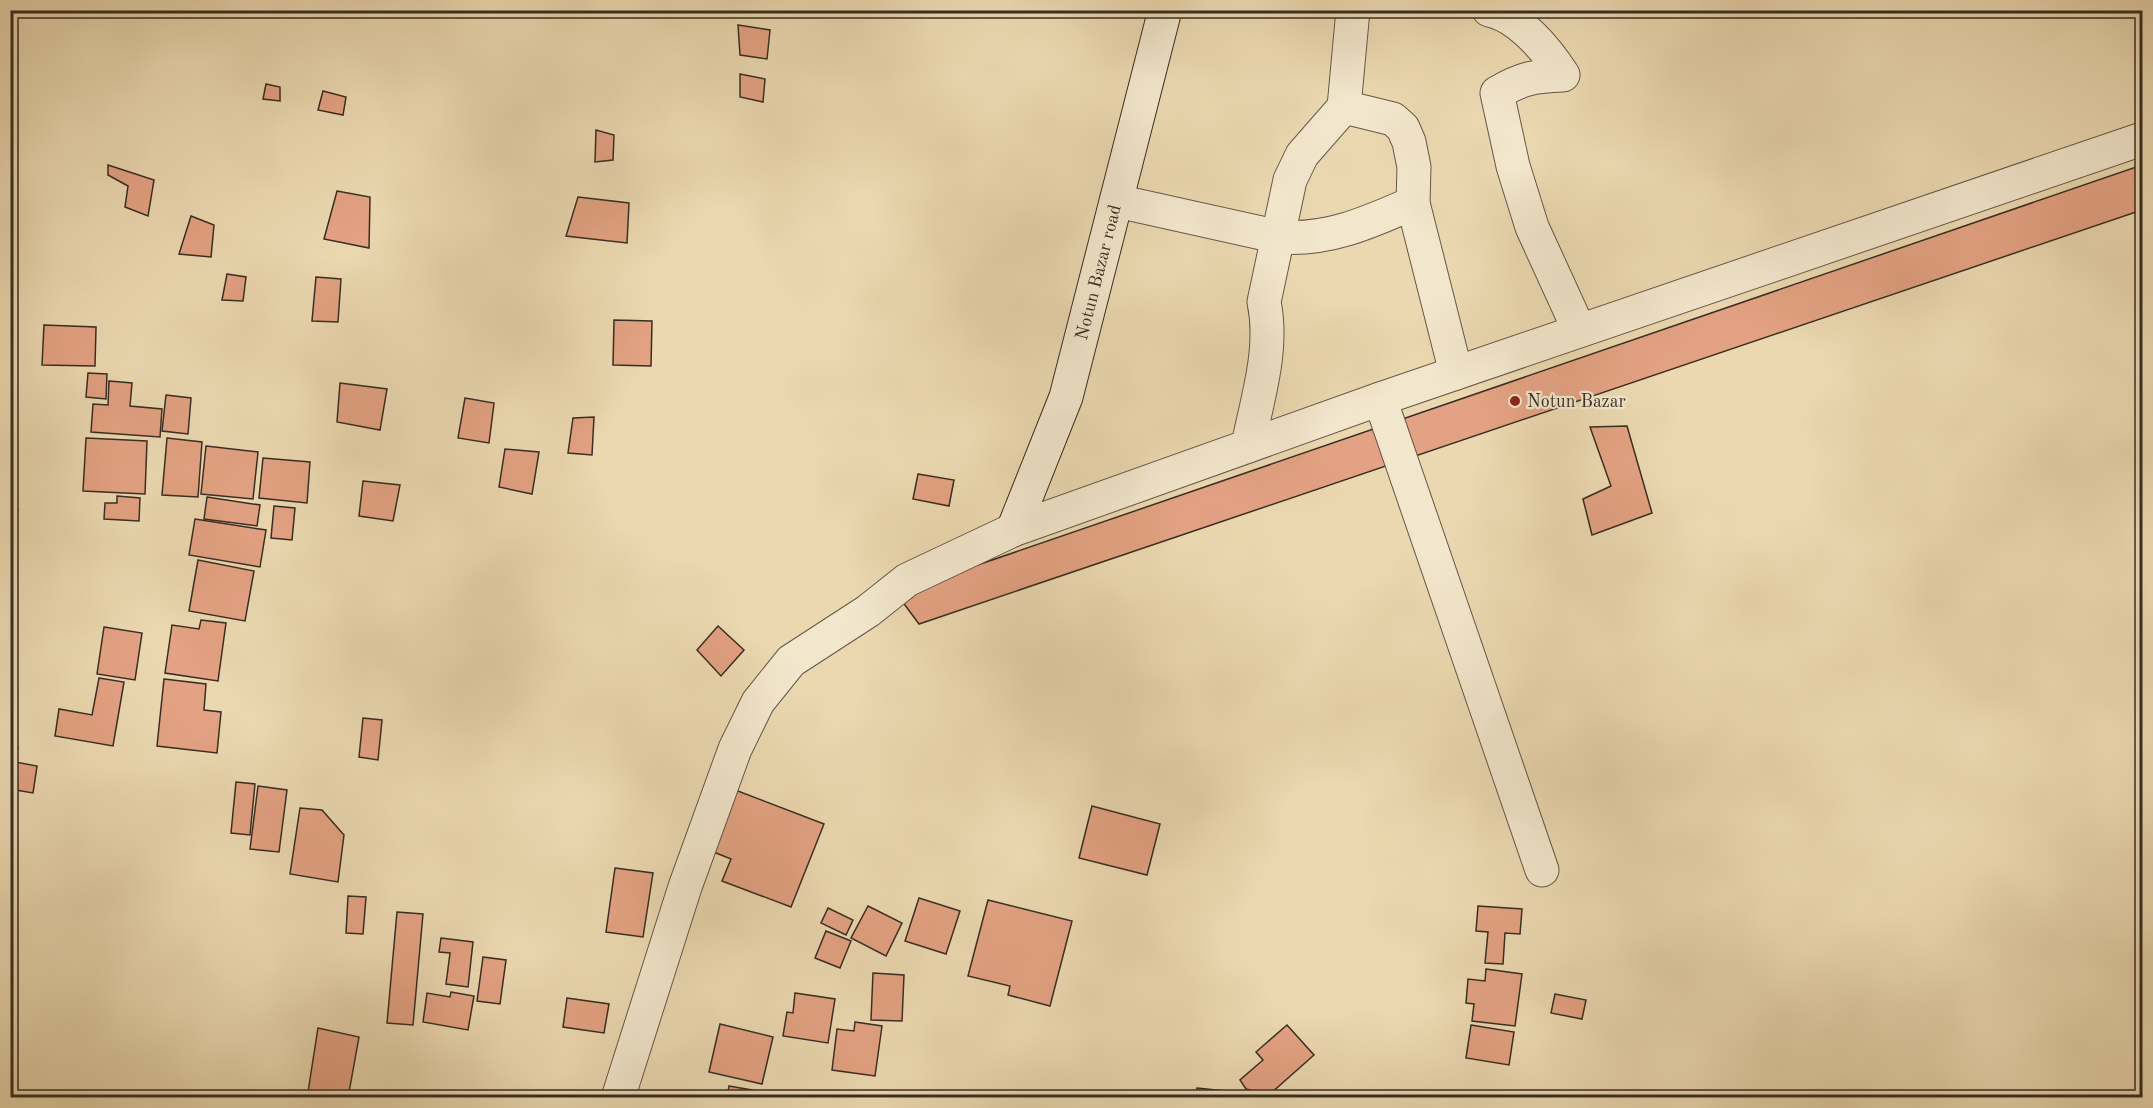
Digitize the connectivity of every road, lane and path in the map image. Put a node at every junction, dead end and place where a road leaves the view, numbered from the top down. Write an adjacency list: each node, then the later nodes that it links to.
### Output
1 (1165, 10): 7 (street, Notun Bazar road)
2 (1353, 10): 5 (street)
3 (1489, 10): 4 (street)
4 (1532, 24): 10 (street)
5 (1344, 106): 8 (street); 9 (street)
6 (2142, 139): 10 (street)
7 (1117, 201): 9 (street); 14 (street, Notun Bazar road)
8 (1413, 203): 9 (street); 11 (street)
9 (1279, 237): 13 (street)
10 (1579, 330): 11 (street)
11 (1456, 373): 12 (street)
12 (1380, 399): 13 (street); 15 (street)
13 (1248, 446): 14 (street)
14 (1013, 530): 16 (street)
15 (1542, 870)
16 (618, 1098)

